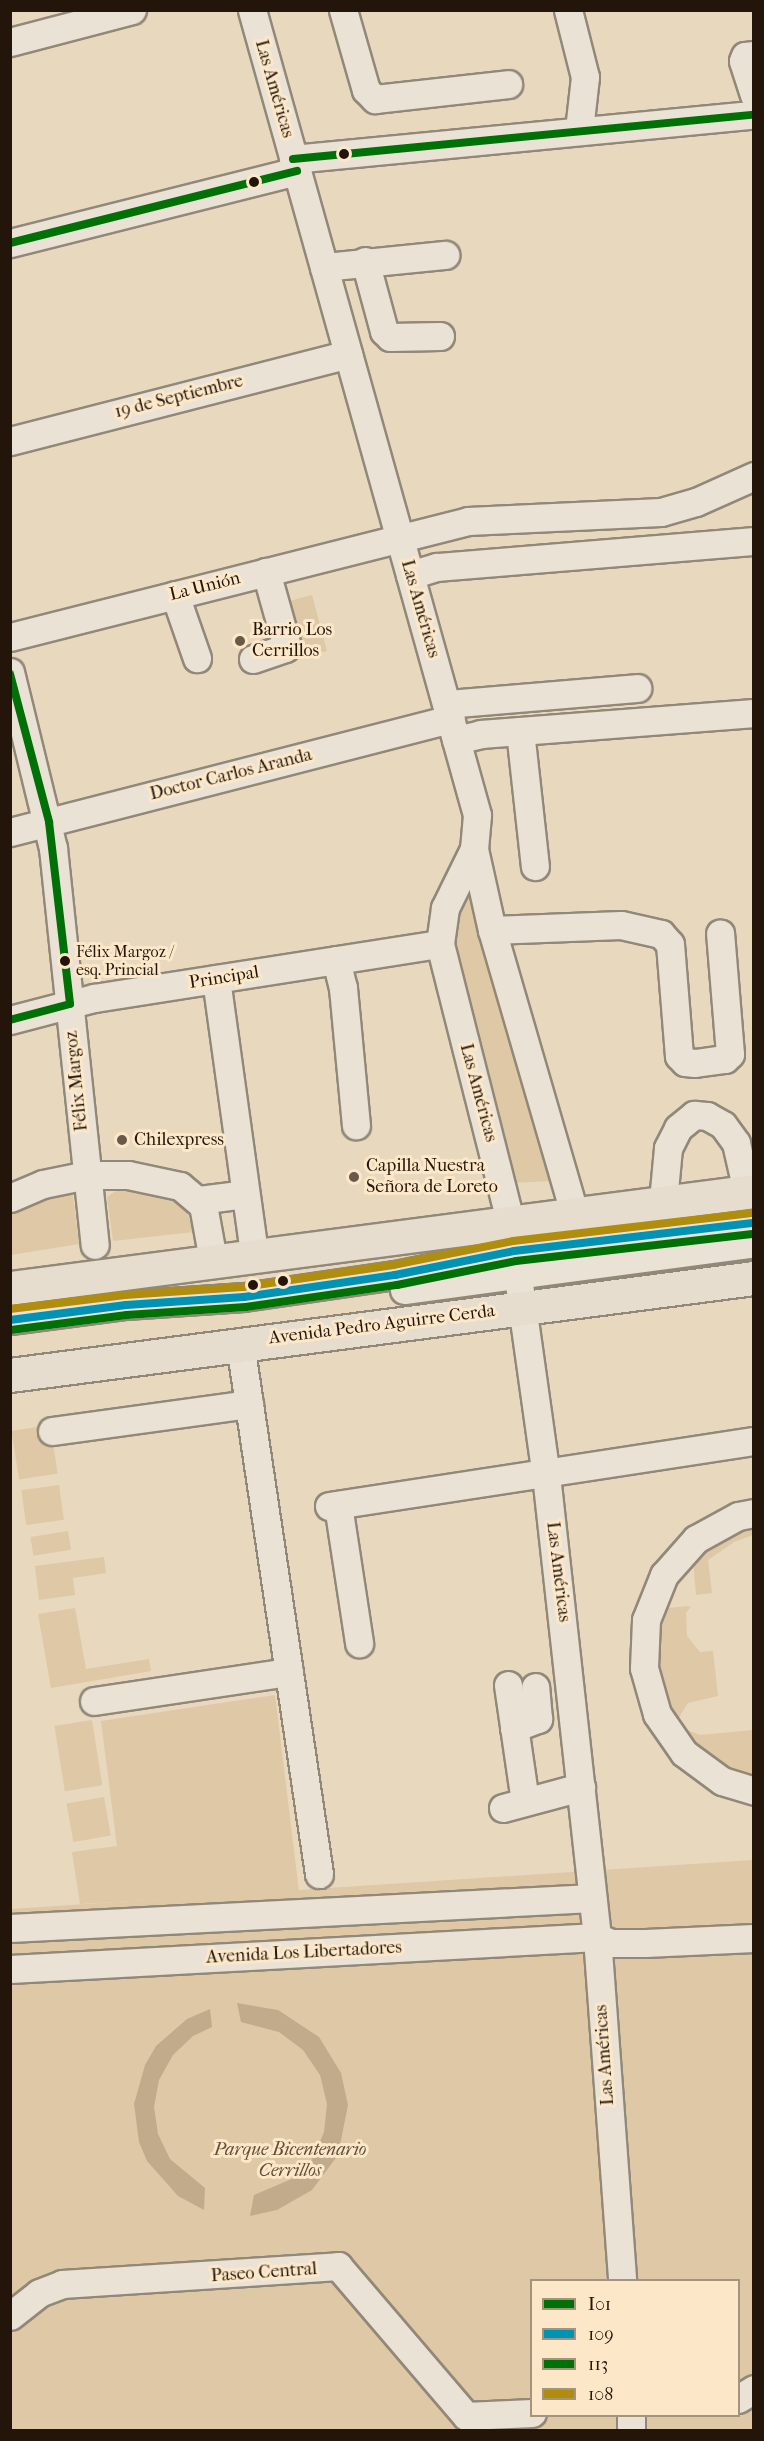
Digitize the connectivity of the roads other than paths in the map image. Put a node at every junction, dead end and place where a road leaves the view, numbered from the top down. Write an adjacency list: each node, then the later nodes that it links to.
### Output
1 (132, 10): 5 (street)
2 (252, 10): 12 (street, Las Américas)
3 (343, 10): 8 (street)
4 (568, 10): 11 (street)
5 (55, 20): 6 (street)
6 (10, 42)
7 (753, 55): 9 (street)
8 (508, 84)
9 (753, 86)
10 (753, 115): 11 (street)
11 (579, 130): 12 (street)
12 (295, 165): 13 (street); 16 (street, Las Américas)
13 (10, 243)
14 (445, 255): 15 (street)
15 (365, 261): 16 (street); 17 (street)
16 (324, 267): 18 (street, Las Américas)
17 (440, 336)
18 (348, 354): 19 (street, 19 de Septiembre); 21 (street, Las Américas)
19 (10, 441)
20 (753, 476): 21 (street, La Unión)
21 (400, 537): 23 (street, La Unión); 24 (street, Las Américas)
22 (753, 542): 24 (street)
23 (266, 572): 25 (street, La Unión); 28 (street)
24 (410, 575): 32 (street, Las Américas)
25 (175, 595): 26 (street, La Unión); 27 (street)
26 (10, 638)
27 (196, 658)
28 (253, 659)
29 (10, 672): 34 (street, Félix Margoz)
30 (637, 688): 32 (street)
31 (753, 713): 33 (street)
32 (452, 721): 33 (street); 34 (street, Doctor Carlos Aranda); 36 (street, Las Américas)
33 (520, 731): 37 (street)
34 (49, 822): 35 (street, Doctor Carlos Aranda); 43 (street, Félix Margoz)
35 (10, 832)
36 (474, 849): 38 (street); 40 (street, Las Américas)
37 (535, 866)
38 (492, 930): 39 (street); 52 (street)
39 (720, 933)
40 (440, 944): 41 (street, Principal); 56 (street, Las Américas)
41 (336, 960): 42 (street, Principal); 45 (street)
42 (216, 979): 43 (street, Principal); 48 (street)
43 (70, 1004): 44 (street, Principal); 46 (street, Félix Margoz)
44 (10, 1020)
45 (356, 1125)
46 (87, 1175): 49 (street); 50 (street); 55 (street, Félix Margoz)
47 (750, 1191): 51 (main road); 51 (street)
48 (245, 1194): 50 (street); 57 (street)
49 (10, 1198)
50 (199, 1200): 58 (street)
51 (663, 1201): 52 (main road)
52 (573, 1212): 56 (main road)
53 (753, 1223): 56 (street)
54 (753, 1243): 56 (street)
55 (95, 1245)
56 (514, 1249): 57 (main road); 61 (street, Las Américas); 62 (street); 63 (street)
57 (254, 1254): 58 (main road)
58 (213, 1260): 60 (main road)
59 (753, 1278): 61 (main road, Avenida Pedro Aguirre Cerda)
60 (10, 1288)
61 (521, 1307): 64 (main road, Avenida Pedro Aguirre Cerda); 69 (street, Las Américas)
62 (10, 1320)
63 (10, 1334)
64 (240, 1344): 65 (main road, Avenida Pedro Aguirre Cerda); 66 (street)
65 (10, 1375)
66 (249, 1404): 67 (street); 72 (street)
67 (52, 1431)
68 (753, 1441): 69 (street)
69 (546, 1475): 71 (street); 77 (street, Las Américas)
70 (753, 1513): 78 (street)
71 (359, 1643)
72 (289, 1672): 75 (street); 79 (street)
73 (508, 1685): 76 (street)
74 (535, 1687): 76 (street)
75 (94, 1701)
76 (514, 1728): 77 (street)
77 (581, 1787): 80 (street, Las Américas)
78 (753, 1791)
79 (319, 1874)
80 (592, 1898): 81 (street); 82 (street, Las Américas)
81 (10, 1928)
82 (597, 1937): 83 (street, Avenida Los Libertadores); 84 (street, Avenida Los Libertadores); 85 (street, Las Américas)
83 (753, 1938)
84 (10, 1969)
85 (622, 2279)
86 (10, 2316): 89 (street, Paseo Central)
87 (753, 2389): 88 (street)
88 (740, 2398)
89 (530, 2413)

